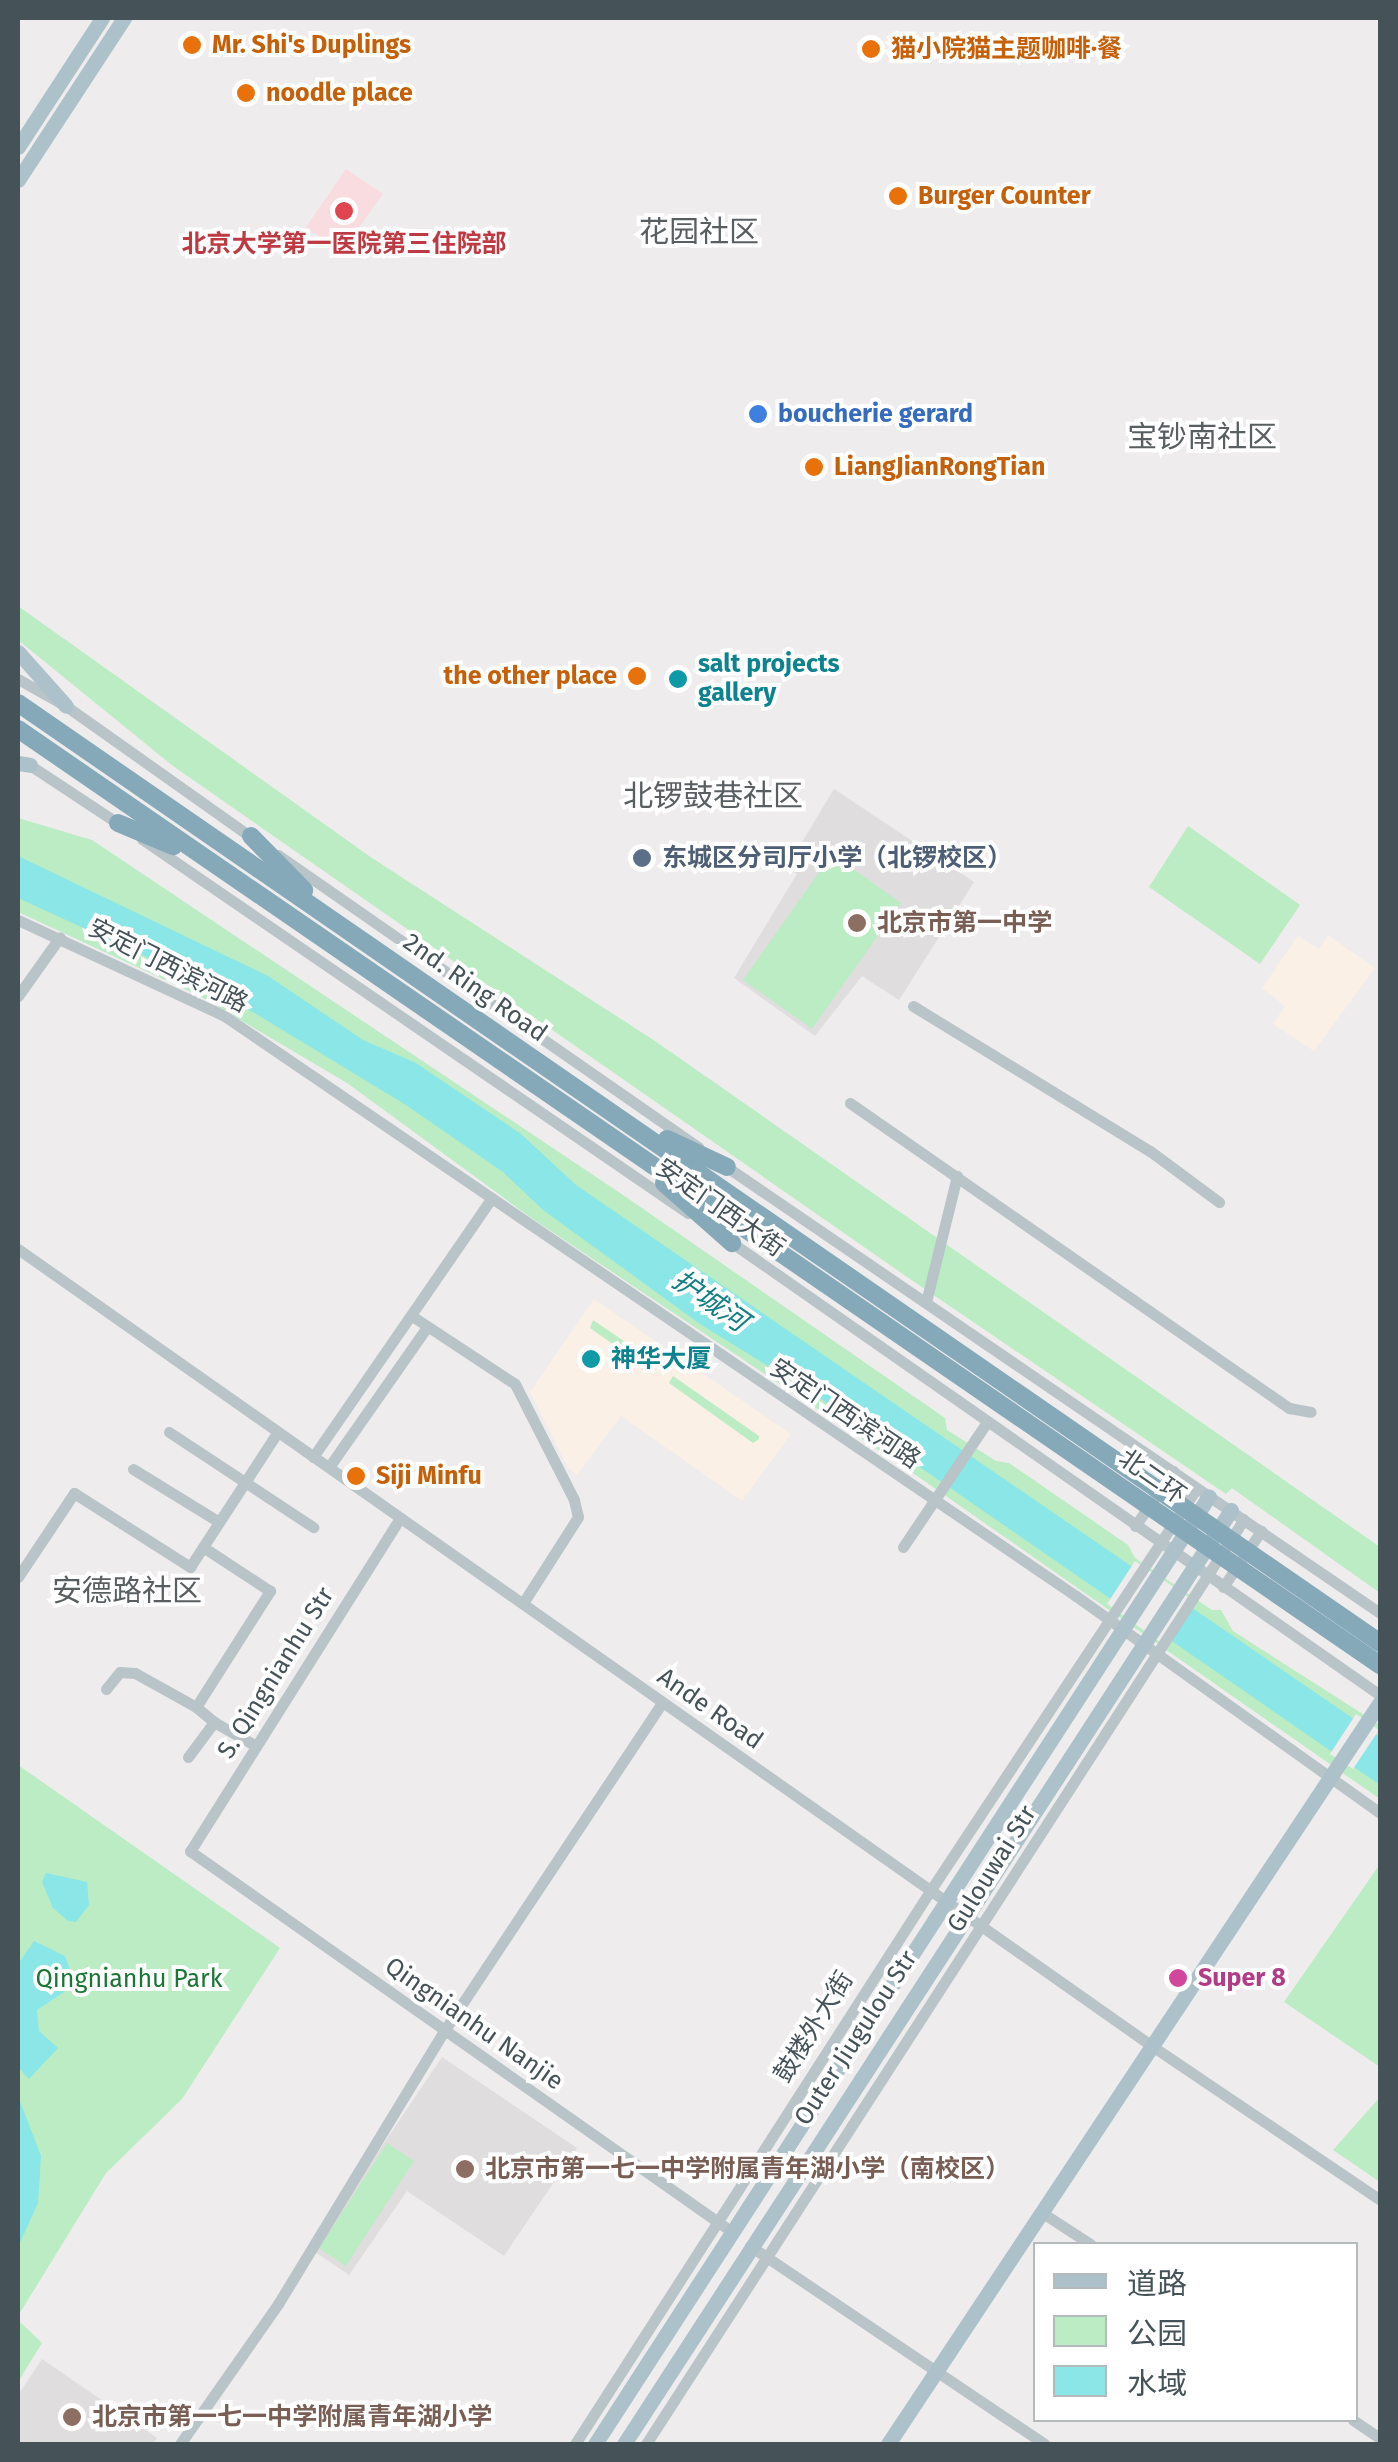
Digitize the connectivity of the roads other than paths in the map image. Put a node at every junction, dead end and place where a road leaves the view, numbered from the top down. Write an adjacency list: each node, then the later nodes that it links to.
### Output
1 (102, 18): 3 (main road)
2 (124, 18): 4 (main road)
3 (18, 146)
4 (18, 180)
5 (18, 652): 8 (main road)
6 (18, 680): 8 (street, 安定门西大街)
7 (18, 703): 15 (highway, 2nd. Ring Road)
8 (66, 706): 12 (street, 安定门西大街)
9 (18, 729): 13 (highway, 2nd. Ring Road)
10 (22, 762): 11 (street, 安定门西大街)
11 (118, 823): 13 (highway); 25 (street, 安定门西大街)
12 (251, 836): 15 (highway); 21 (street, 安定门西大街)
13 (204, 858): 20 (highway, 2nd. Ring Road)
14 (18, 920): 16 (street, 安定门西滨河路)
15 (336, 922): 20 (highway, 2nd. Ring Road)
16 (60, 937): 17 (street); 23 (street, 安定门西滨河路)
17 (18, 996)
18 (913, 1006): 24 (street)
19 (850, 1103): 22 (street)
20 (612, 1124): 21 (highway); 25 (highway); 28 (highway, 2nd. Ring Road); 58 (highway, 北二环)
21 (727, 1167): 27 (street, 安定门西大街)
22 (956, 1176): 27 (street); 31 (street)
23 (491, 1199): 29 (street); 66 (street, 安定门西滨河路)
24 (1219, 1202)
25 (732, 1243): 32 (street, 安定门西大街)
26 (18, 1249): 34 (street, Ande Road)
27 (926, 1302): 38 (street, 安定门西大街)
28 (906, 1313): 56 (highway, 北二环)
29 (412, 1316): 30 (street); 35 (street)
30 (426, 1327): 36 (street); 53 (street)
31 (1311, 1412)
32 (987, 1422): 44 (street, 安定门西大街); 48 (street)
33 (169, 1432): 39 (street)
34 (277, 1433): 35 (street, Ande Road); 39 (street)
35 (313, 1456): 36 (street, Ande Road)
36 (329, 1467): 42 (street, Ande Road)
37 (133, 1469): 43 (street)
38 (1174, 1472): 40 (street, 安定门西大街); 44 (street)
39 (245, 1482): 43 (street); 45 (street)
40 (1203, 1492): 41 (street, 安定门西大街); 49 (main road)
41 (1237, 1515): 46 (street, 安定门西大街); 50 (main road)
42 (400, 1518): 53 (street, Ande Road); 64 (street, S. Qingnianhu Str)
43 (219, 1522): 47 (street)
44 (1136, 1526): 49 (street, 安定门西大街)
45 (312, 1527)
46 (1261, 1531): 52 (street); 54 (street, 安定门西大街)
47 (203, 1547): 51 (street); 62 (street)
48 (903, 1547)
49 (1165, 1547): 50 (street, 安定门西大街); 55 (main road)
50 (1199, 1571): 52 (street, 安定门西大街); 57 (main road)
51 (18, 1576)
52 (1223, 1587): 61 (street, 安定门西大街)
53 (523, 1604): 60 (street, Ande Road)
54 (1380, 1613)
55 (1105, 1642): 68 (street, 鼓楼外大街); 69 (main road, 鼓楼外大街)
56 (1380, 1642)
57 (1138, 1663): 70 (main road, Outer Jiugulou Str); 71 (street, Gulouwai Str)
58 (1380, 1664)
59 (106, 1688): 62 (street)
60 (662, 1703): 68 (street, Ande Road); 72 (street)
61 (1378, 1703): 66 (main road)
62 (196, 1708): 63 (street)
63 (214, 1722): 64 (street); 65 (street)
64 (256, 1746): 72 (street, Qingnianhu Nanjie)
65 (188, 1757)
66 (1329, 1778): 67 (street, 安定门西滨河路); 73 (main road)
67 (1380, 1813)
68 (930, 1891): 69 (street, Ande Road); 76 (street, 鼓楼外大街)
69 (947, 1902): 70 (street, Ande Road); 76 (main road, 鼓楼外大街)
70 (966, 1915): 71 (street, Ande Road); 78 (main road, Outer Jiugulou Str)
71 (983, 1927): 73 (street, Ande Road); 79 (street, Gulouwai Str)
72 (444, 2031): 76 (street, Qingnianhu Nanjie); 83 (street)
73 (1152, 2046): 74 (street, Ande Road); 75 (main road)
74 (1380, 2200)
75 (1041, 2212): 77 (street); 80 (main road)
76 (726, 2228): 84 (street, 鼓楼外大街); 85 (main road, 鼓楼外大街)
77 (1087, 2242)
78 (750, 2246): 79 (street); 86 (main road, Outer Jiugulou Str)
79 (766, 2257): 80 (street); 87 (street, Gulouwai Str)
80 (936, 2372): 88 (main road); 89 (street)
81 (1355, 2422): 82 (street)
82 (1380, 2438)
83 (180, 2444)
84 (574, 2444)
85 (596, 2444)
86 (624, 2444)
87 (646, 2444)
88 (888, 2444)
89 (1045, 2444)

